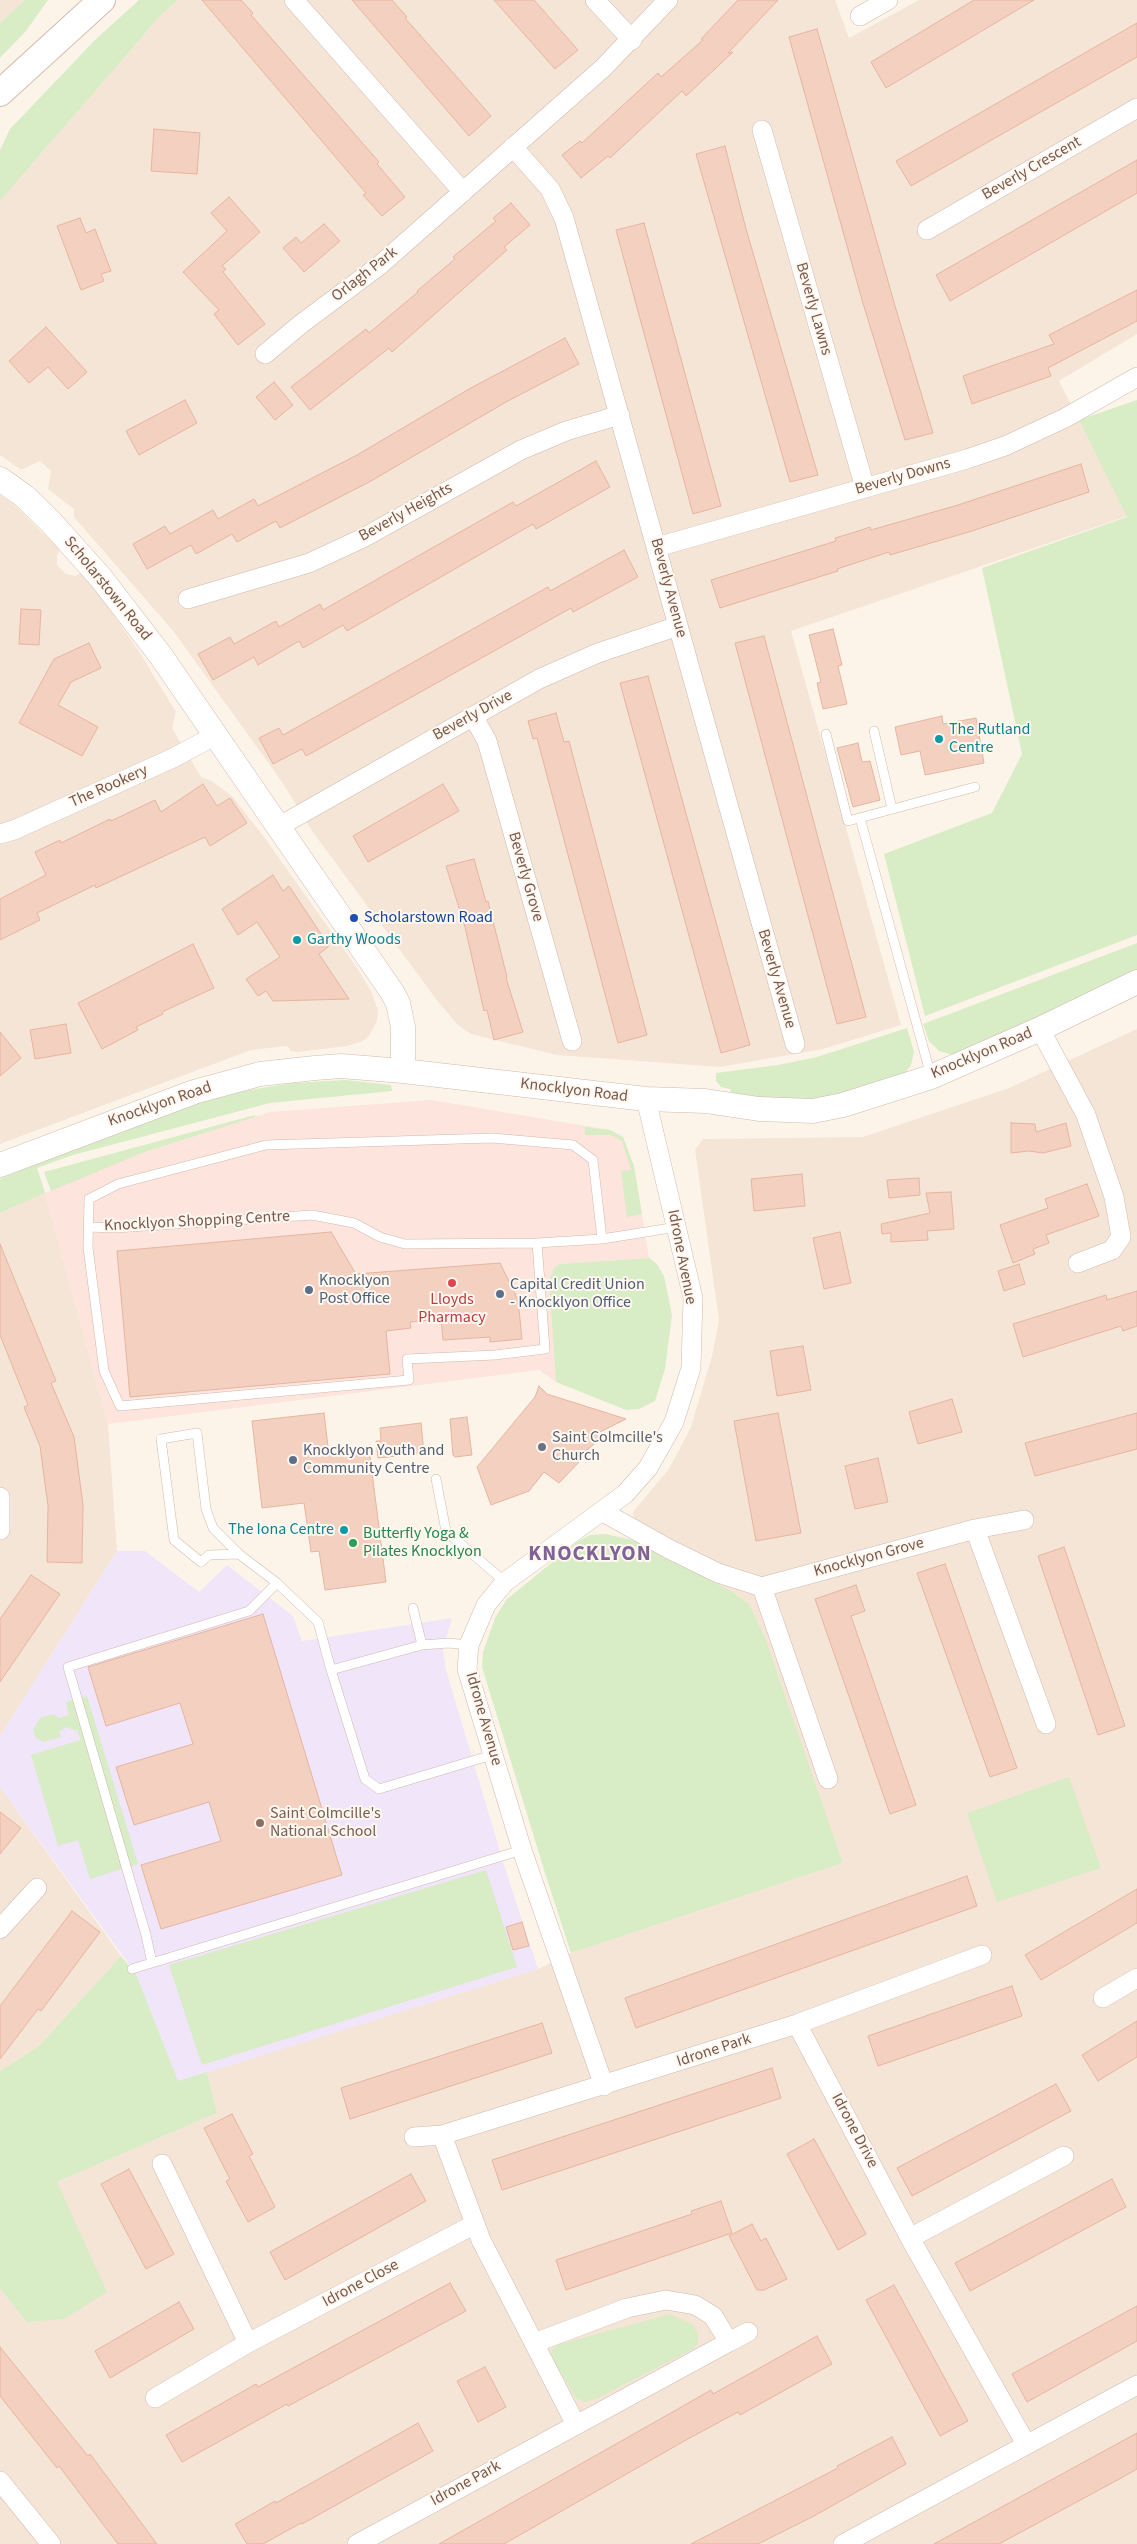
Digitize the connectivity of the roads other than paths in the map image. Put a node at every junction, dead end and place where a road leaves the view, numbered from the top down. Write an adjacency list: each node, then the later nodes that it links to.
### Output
1 (102, 0): 8 (main road)
2 (294, 0): 12 (street)
3 (595, 0): 7 (street)
4 (668, 0): 7 (street, Orlagh Park)
5 (888, 0): 6 (street)
6 (860, 16)
7 (632, 40): 11 (street, Orlagh Park)
8 (0, 93)
9 (1137, 108): 13 (street, Beverly Crescent)
10 (762, 130): 18 (street, Beverly Lawns)
11 (513, 148): 12 (street, Orlagh Park); 16 (street, Beverly Avenue)
12 (463, 192): 14 (street, Orlagh Park)
13 (927, 230)
14 (265, 354)
15 (1137, 377): 18 (street, Beverly Downs)
16 (620, 416): 19 (street, Beverly Avenue); 20 (street, Beverly Heights)
17 (0, 479): 25 (street, Scholarstown Road)
18 (865, 488): 19 (street, Beverly Downs)
19 (657, 547): 21 (street, Beverly Avenue)
20 (188, 599)
21 (678, 626): 22 (street, Beverly Drive); 34 (street, Beverly Avenue)
22 (473, 716): 29 (street, Beverly Drive); 33 (street, Beverly Grove)
23 (874, 731): 27 (lane)
24 (826, 734): 28 (lane)
25 (216, 735): 29 (street, Scholarstown Road); 30 (street, The Rookery)
26 (975, 787): 27 (lane)
27 (892, 809): 28 (lane)
28 (860, 818): 36 (lane)
29 (278, 827): 35 (street, Scholarstown Road)
30 (0, 834)
31 (1137, 982): 32 (street, Knocklyon Road)
32 (1040, 1029): 36 (street, Knocklyon Road); 43 (street)
33 (572, 1041)
34 (795, 1044)
35 (403, 1070): 37 (street, Knocklyon Road); 38 (street, Knocklyon Road)
36 (931, 1077): 37 (street, Knocklyon Road)
37 (646, 1099): 39 (street, Idrone Avenue)
38 (0, 1164)
39 (677, 1227): 41 (lane, Knocklyon Shopping Centre); 46 (street, Idrone Avenue)
40 (88, 1228): 41 (lane, Knocklyon Shopping Centre); 42 (lane, Knocklyon Shopping Centre); 42 (lane)
41 (602, 1239): 42 (lane, Knocklyon Shopping Centre)
42 (537, 1243)
43 (1078, 1263)
44 (436, 1479): 51 (lane)
45 (0, 1497): 49 (street)
46 (603, 1512): 51 (street, Idrone Avenue); 53 (street)
47 (1024, 1520): 48 (street, Knocklyon Grove)
48 (975, 1529): 53 (street, Knocklyon Grove); 58 (street)
49 (0, 1530)
50 (239, 1554): 50 (lane); 52 (lane)
51 (505, 1582): 56 (street, Idrone Avenue)
52 (277, 1583): 57 (lane); 65 (lane)
53 (762, 1587): 60 (street)
54 (413, 1608): 55 (lane)
55 (422, 1645): 56 (lane); 57 (lane)
56 (469, 1645): 59 (street, Idrone Avenue)
57 (331, 1670): 59 (lane)
58 (1046, 1724)
59 (492, 1755): 61 (street, Idrone Avenue)
60 (828, 1779)
61 (522, 1850): 65 (lane); 70 (street, Idrone Avenue)
62 (37, 1888): 63 (street)
63 (0, 1929)
64 (982, 1955): 69 (street, Idrone Park)
65 (152, 1963): 66 (lane)
66 (132, 1969)
67 (1137, 1978): 68 (street)
68 (1103, 1998)
69 (797, 2024): 70 (street, Idrone Park); 76 (street, Idrone Drive)
70 (604, 2086): 71 (street, Idrone Park)
71 (442, 2135): 72 (street, Idrone Park); 75 (street)
72 (414, 2137)
73 (1064, 2156): 76 (street)
74 (162, 2164): 79 (street)
75 (475, 2224): 79 (street, Idrone Close); 80 (street)
76 (910, 2238): 84 (street, Idrone Drive)
77 (748, 2332): 78 (street, Idrone Park)
78 (729, 2342): 80 (street); 83 (street, Idrone Park)
79 (248, 2343): 82 (street, Idrone Close)
80 (534, 2343): 83 (street)
81 (1137, 2385): 84 (street)
82 (155, 2398)
83 (575, 2424): 87 (street, Idrone Park)
84 (1026, 2444): 88 (street)
85 (0, 2481): 86 (street)
86 (50, 2544)
87 (357, 2544)
88 (842, 2544)

